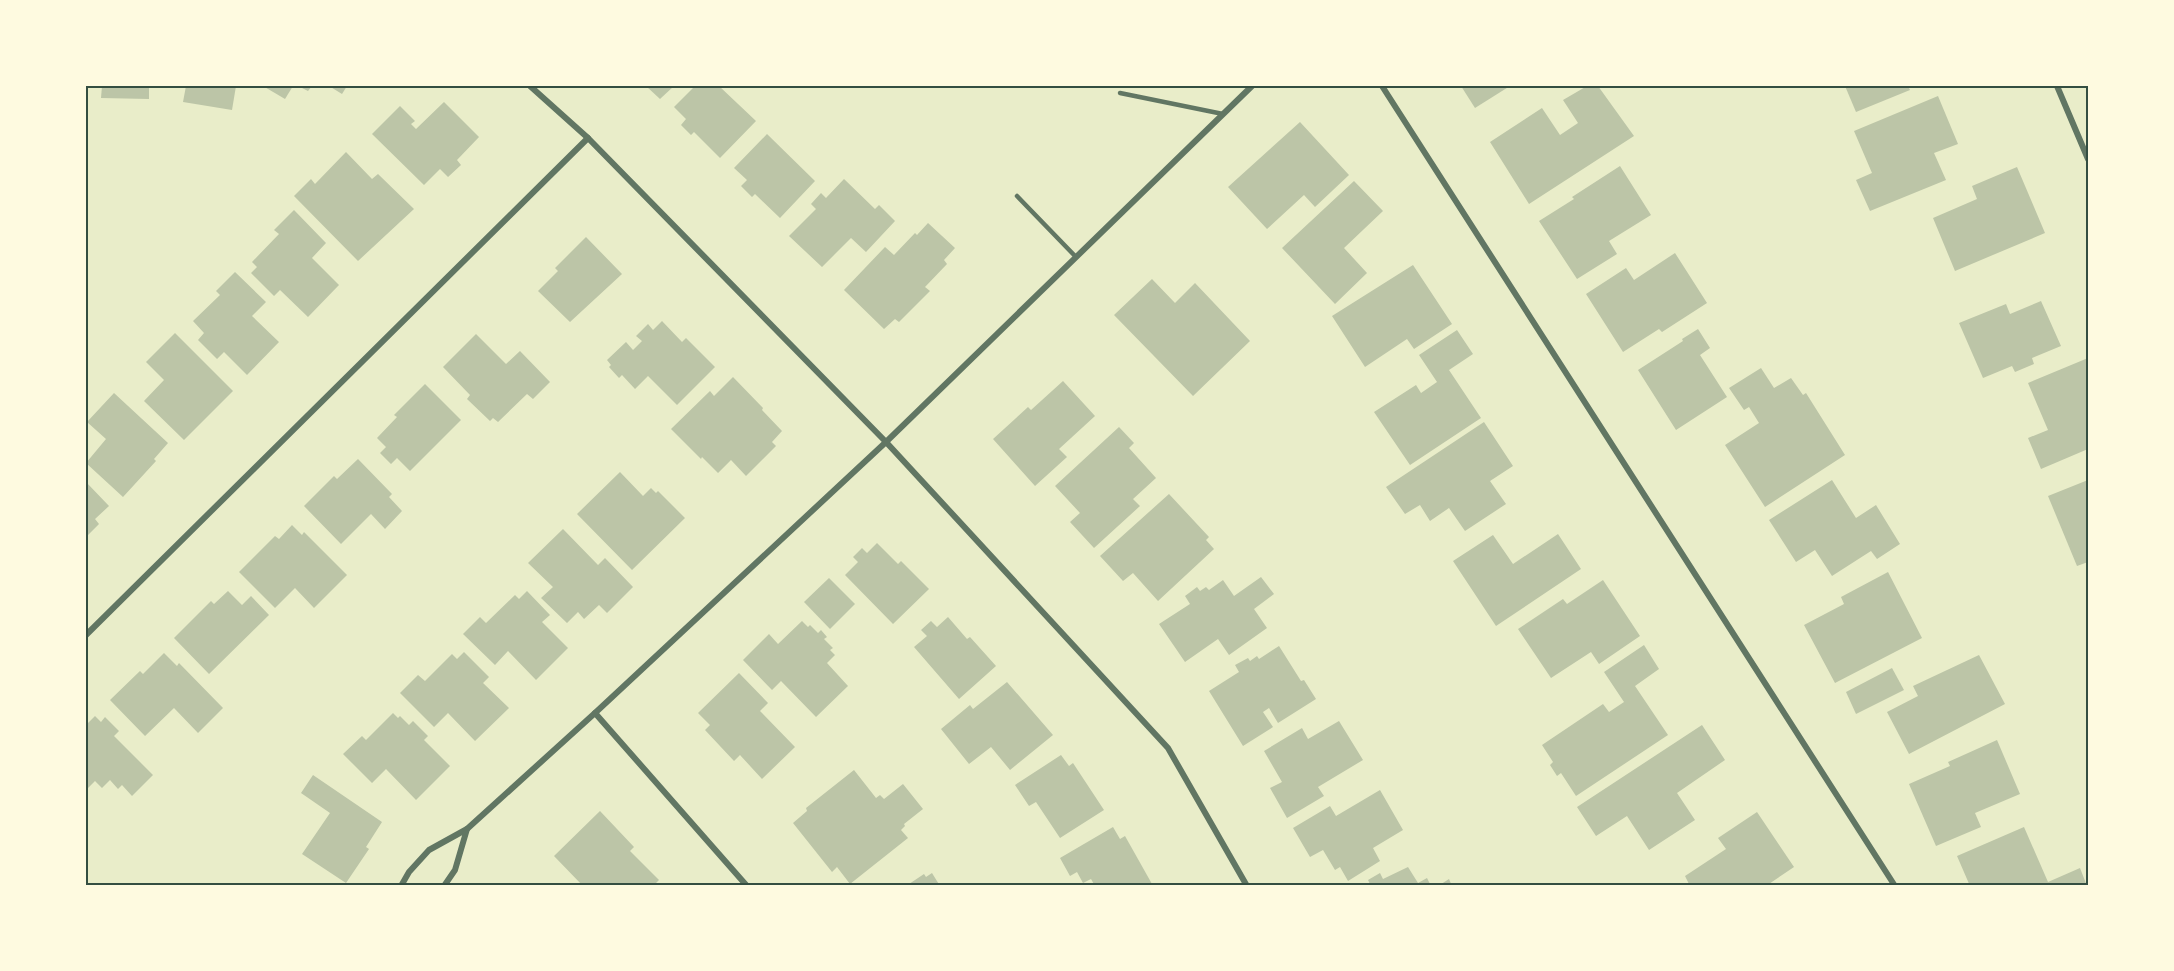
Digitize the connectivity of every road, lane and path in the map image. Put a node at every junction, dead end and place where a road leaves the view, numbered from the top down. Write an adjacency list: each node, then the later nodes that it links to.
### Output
1 (530, 86): 7 (street)
2 (1252, 86): 6 (street)
3 (1382, 86): 19 (street)
4 (2057, 86): 8 (street)
5 (1120, 93): 6 (lane)
6 (1223, 114): 10 (street)
7 (588, 138): 11 (street); 12 (street)
8 (2088, 159)
9 (1017, 196): 10 (lane)
10 (1076, 257): 11 (street)
11 (886, 442): 13 (street); 18 (street)
12 (86, 635)
13 (595, 712): 14 (street); 17 (street)
14 (466, 829): 15 (street); 16 (street)
15 (401, 885)
16 (444, 885)
17 (747, 885)
18 (1247, 885)
19 (1895, 885)

